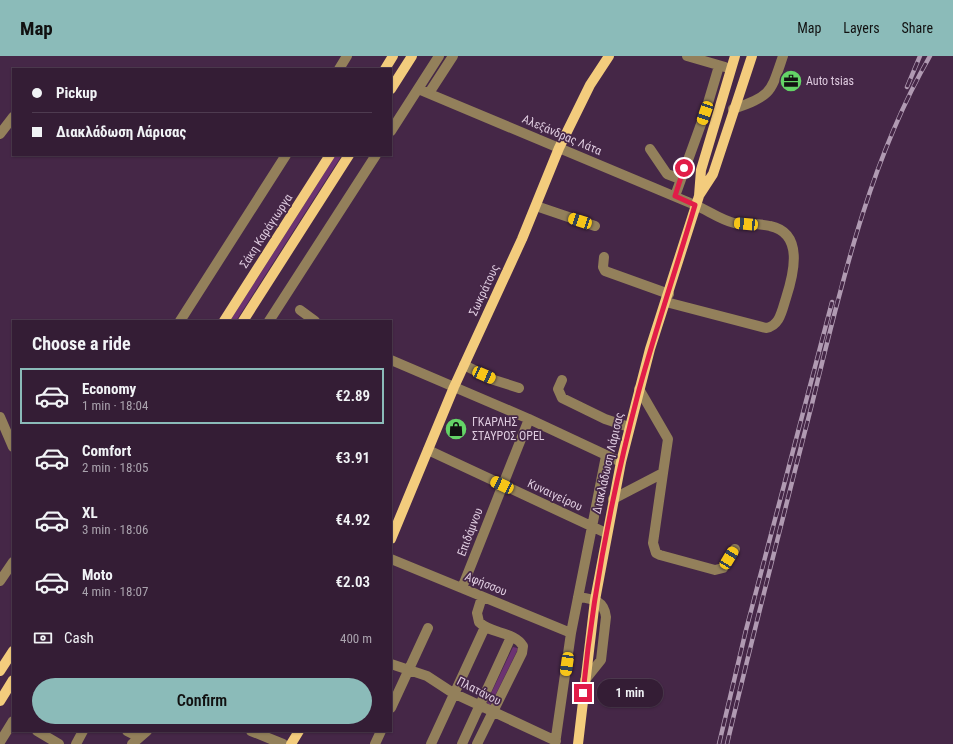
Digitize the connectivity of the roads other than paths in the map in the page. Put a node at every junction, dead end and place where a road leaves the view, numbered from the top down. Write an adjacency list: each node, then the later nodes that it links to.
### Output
1 (347, 56): 12 (street)
2 (393, 56): 13 (main road)
3 (412, 56): 15 (main road)
4 (439, 56): 16 (street)
5 (453, 56): 17 (street)
6 (609, 56): 22 (main road, Σωκράτους)
7 (687, 56): 11 (street)
8 (735, 56): 14 (main road, Διακλάδωση Λάρισας)
9 (752, 56): 18 (main road, Διακλάδωση Λάρισας)
10 (783, 56): 18 (street)
11 (719, 66): 14 (street); 28 (street)
12 (340, 68)
13 (386, 68)
14 (731, 68): 30 (main road, Διακλάδωση Λάρισας)
15 (392, 87)
16 (418, 89): 17 (street, Αλεξάνδρας Λάτα); 20 (street)
17 (429, 94): 22 (street, Αλεξάνδρας Λάτα)
18 (733, 109): 30 (main road, Διακλάδωση Λάρισας)
19 (12, 118): 21 (street)
20 (392, 129)
21 (0, 134)
22 (559, 148): 29 (street, Αλεξάνδρας Λάτα); 31 (main road, Σωκράτους)
23 (650, 149): 28 (street)
24 (285, 156): 36 (street)
25 (329, 156): 37 (main road, Σάκη Καράγιωργα)
26 (348, 156): 38 (main road)
27 (375, 156): 39 (street)
28 (680, 179): 29 (street)
29 (675, 196): 30 (street, Αλεξάνδρας Λάτα)
30 (697, 200): 34 (main road, Διακλάδωση Λάρισας); 34 (street, Αλεξάνδρας Λάτα)
31 (536, 206): 32 (street); 42 (main road, Σωκράτους)
32 (595, 226)
33 (604, 257): 34 (street)
34 (667, 298): 46 (main road, Διακλάδωση Λάρισας)
35 (300, 310): 40 (street)
36 (181, 320)
37 (225, 320)
38 (244, 320)
39 (270, 320)
40 (313, 320)
41 (392, 360): 44 (street)
42 (464, 365): 44 (main road, Σωκράτους); 45 (street)
43 (562, 380): 49 (street)
44 (454, 387): 48 (street); 51 (main road, Σωκράτους)
45 (519, 388)
46 (639, 390): 49 (main road, Διακλάδωση Λάρισας); 54 (street)
47 (0, 417): 50 (street)
48 (529, 419): 52 (street); 55 (street, Επιδάμνου)
49 (629, 427): 53 (main road, Διακλάδωση Λάρισας)
50 (12, 445)
51 (428, 450): 55 (street, Κυναιγείρου); 58 (main road, Σωκράτους)
52 (606, 456): 53 (street); 57 (street)
53 (621, 462): 56 (main road, Διακλάδωση Λάρισας)
54 (663, 473): 56 (street); 60 (street)
55 (502, 485): 57 (street, Κυναιγείρου); 64 (street, Επιδάμνου)
56 (613, 499): 59 (main road, Διακλάδωση Λάρισας)
57 (591, 526): 59 (street, Κυναιγείρου); 66 (street)
58 (392, 533)
59 (606, 533): 67 (main road, Διακλάδωση Λάρισας)
60 (734, 549)
61 (392, 559): 64 (street, Αφήσσου)
62 (12, 563): 63 (street)
63 (0, 581)
64 (462, 588): 65 (street, Αφήσσου)
65 (482, 597): 68 (street); 70 (street, Αφήσσου)
66 (578, 597): 67 (street); 70 (street)
67 (595, 600): 77 (main road, Διακλάδωση Λάρισας); 77 (street)
68 (485, 627): 71 (street); 78 (street)
69 (428, 628): 74 (street)
70 (572, 633): 92 (street)
71 (511, 637): 81 (street); 82 (street)
72 (12, 653): 75 (main road)
73 (392, 664): 74 (street, Πλατάνου)
74 (409, 669): 78 (street, Πλατάνου); 80 (street)
75 (0, 671)
76 (12, 682): 79 (main road)
77 (584, 683): 101 (main road, Διακλάδωση Λάρισας)
78 (453, 693): 81 (street, Πλατάνου); 98 (street)
79 (0, 701)
80 (392, 706)
81 (480, 706): 82 (street, Πλατάνου); 99 (street)
82 (492, 712): 92 (street, Πλατάνου); 100 (street)
83 (12, 723): 91 (street)
84 (38, 732): 93 (street)
85 (82, 732): 94 (street)
86 (144, 732): 90 (street)
87 (253, 732): 95 (street)
88 (298, 732): 96 (main road)
89 (381, 732): 97 (street)
90 (131, 736)
91 (0, 742)
92 (556, 743)
93 (59, 744)
94 (76, 744)
95 (283, 744)
96 (292, 744)
97 (375, 744)
98 (431, 744)
99 (462, 744)
100 (477, 744)
101 (578, 744)

